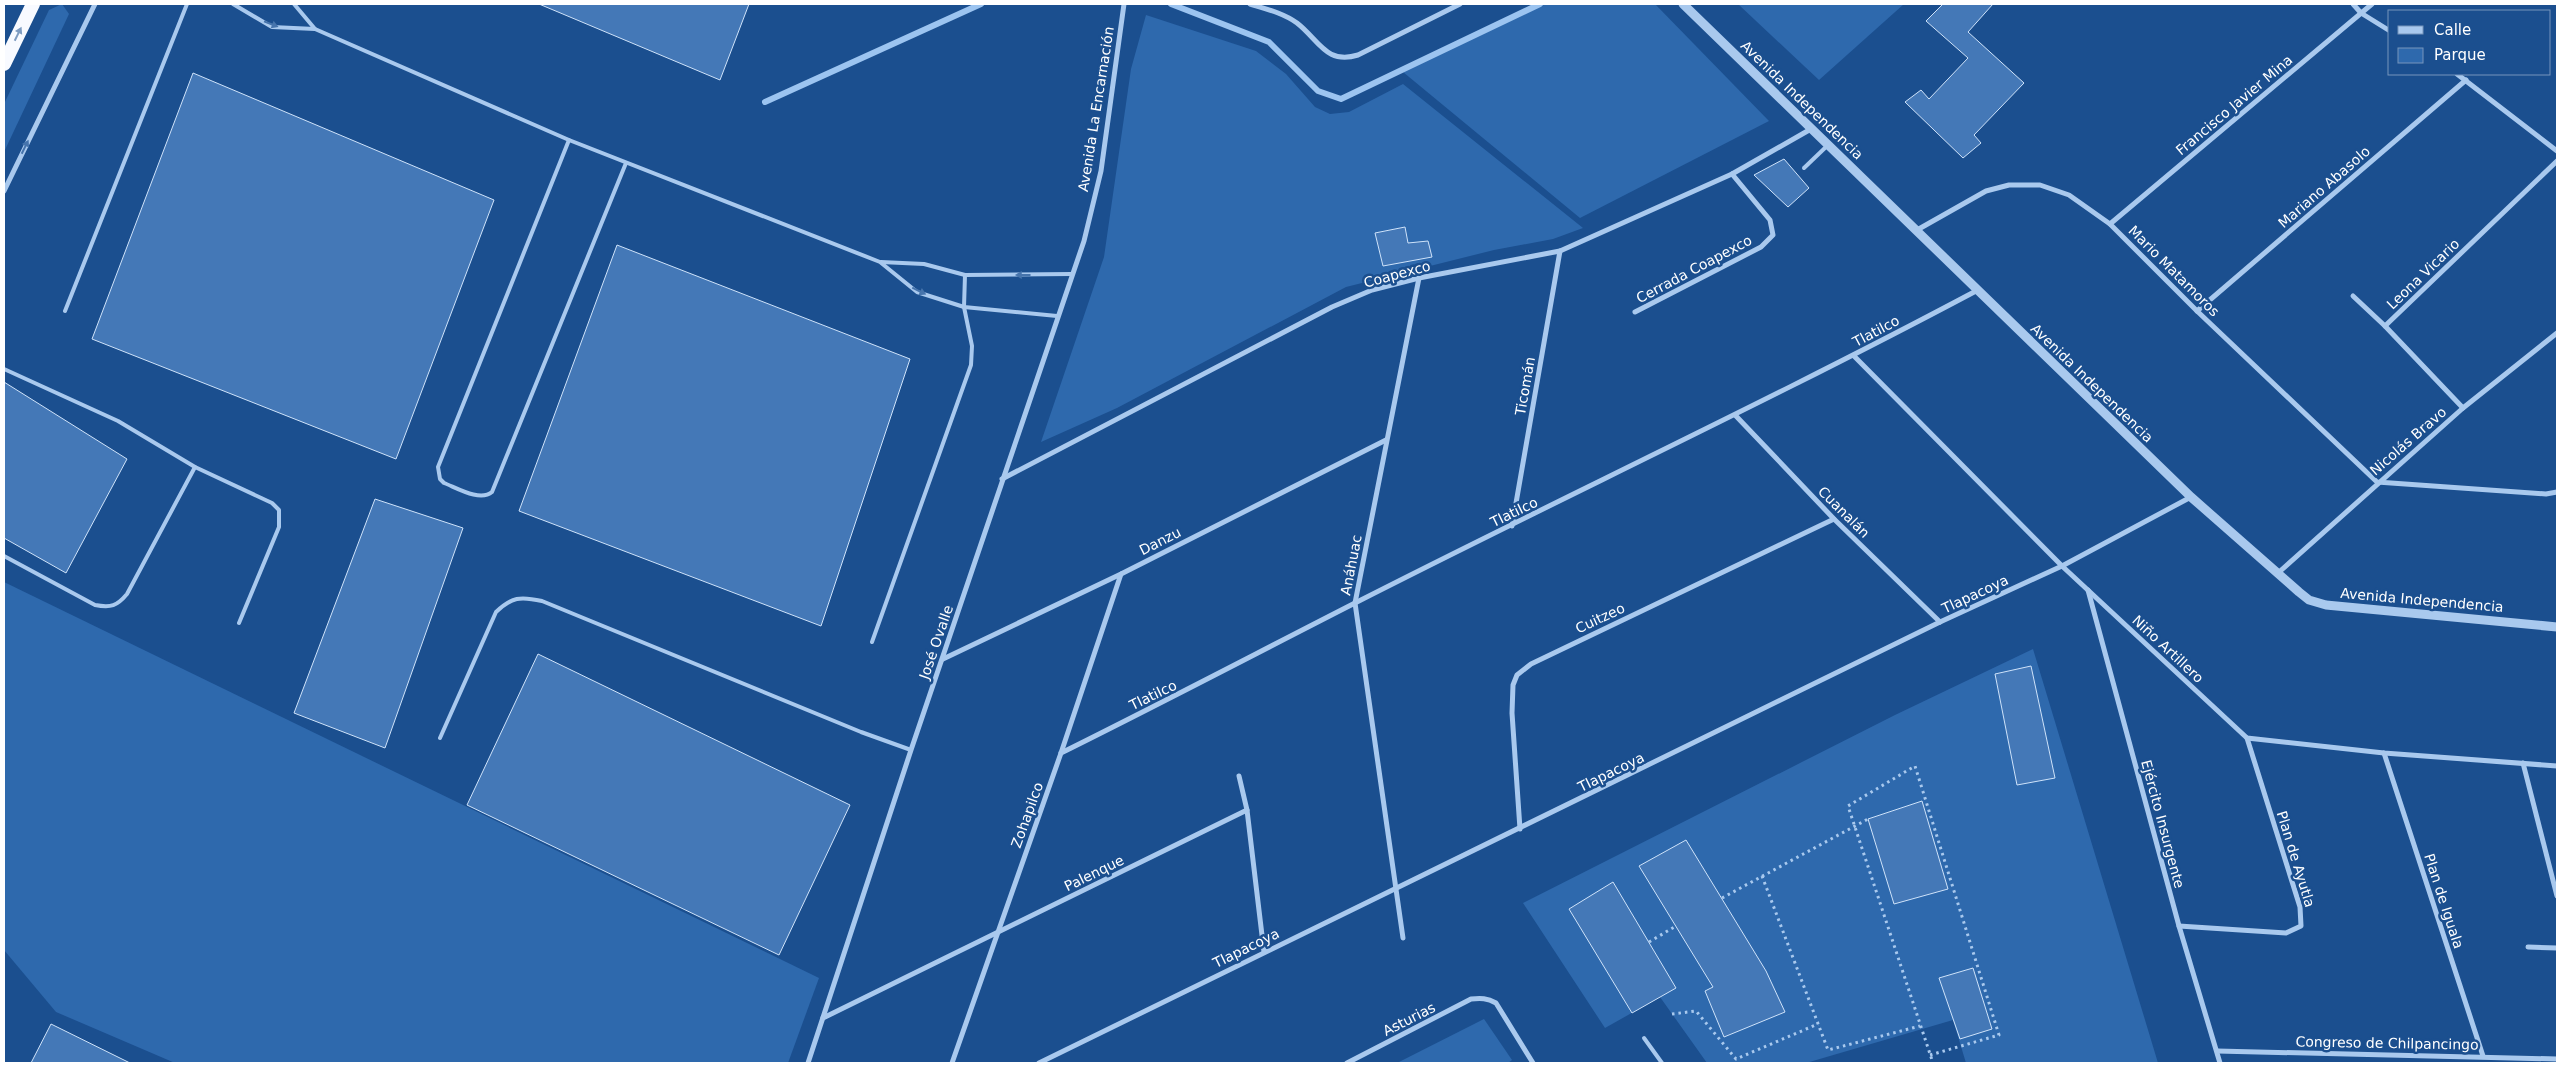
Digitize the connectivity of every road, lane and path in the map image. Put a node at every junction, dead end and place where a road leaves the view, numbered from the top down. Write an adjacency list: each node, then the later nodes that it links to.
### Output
1 (33, 4): 15 (highway, one-way to 1)
2 (95, 4): 26 (street, one-way to 2)
3 (186, 4): 37 (lane)
4 (233, 4): 13 (lane, one-way to 13)
5 (294, 4): 13 (lane)
6 (1250, 4): 7 (street)
7 (1460, 4)
8 (1683, 4): 18 (street, Avenida Independencia)
9 (2354, 4): 12 (street)
10 (2372, 4): 12 (street, Francisco Javier Mina)
11 (1124, 5): 31 (street, Avenida La Encarnación)
12 (2361, 13): 14 (street); 27 (street, Francisco Javier Mina)
13 (315, 29): 19 (lane)
14 (2388, 30)
15 (4, 64)
16 (2458, 75): 17 (street)
17 (2466, 80): 21 (street); 38 (street, Mariano Abasolo)
18 (1811, 129): 20 (street, Avenida Independencia); 25 (street, Coapexco)
19 (569, 140): 23 (lane); 23 (lane)
20 (1828, 145): 24 (lane); 28 (street, Avenida Independencia)
21 (2557, 150)
22 (2557, 161): 41 (street, Leona Vicario)
23 (626, 163): 30 (lane)
24 (1804, 168)
25 (1732, 174): 29 (street, Coapexco); 39 (street, Cerrada Coapexco)
26 (4, 191)
27 (2110, 224): 28 (street, Mario Matamoros); 38 (street, Mario Matamoros)
28 (1917, 230): 34 (street, Avenida Independencia)
29 (1560, 251): 33 (street, Coapexco); 54 (street, Ticomán)
30 (880, 262): 32 (lane); 36 (lane, one-way to 36)
31 (1072, 274): 32 (lane, one-way to 32); 40 (street, José Ovalle)
32 (965, 275): 36 (lane)
33 (1419, 278): 47 (street, Anáhuac); 49 (street, Coapexco)
34 (1976, 291): 43 (street, Tlatilco); 52 (street, Avenida Independencia)
35 (2353, 296): 41 (street)
36 (964, 307): 40 (lane); 64 (lane)
37 (65, 311)
38 (2197, 311): 50 (street, Mario Matamoros)
39 (1635, 312)
40 (1057, 316): 49 (street, José Ovalle)
41 (2386, 326): 45 (street, Leona Vicario)
42 (2557, 333): 45 (street, Nicolás Bravo)
43 (1854, 356): 46 (street, Tlatilco); 56 (street, Niño Artillero)
44 (4, 369): 48 (lane)
45 (2463, 408): 50 (street, Nicolás Bravo)
46 (1736, 416): 53 (street, Cuanalán); 54 (street, Tlatilco)
47 (1386, 440): 58 (street, Danzu); 60 (street, Anáhuac)
48 (195, 467): 55 (lane); 62 (lane)
49 (1002, 479): 65 (street, José Ovalle)
50 (2377, 482): 51 (street); 57 (street, Nicolás Bravo)
51 (2557, 492)
52 (2191, 497): 56 (street, Tlapacoya); 57 (street, Avenida Independencia)
53 (1834, 519): 61 (street, Cuanalán); 77 (street, Cuitzeo)
54 (1512, 526): 60 (street, Tlatilco)
55 (4, 556)
56 (2062, 566): 59 (street, Niño Artillero); 61 (street, Tlapacoya)
57 (2278, 573): 63 (street, Avenida Independencia)
58 (1120, 574): 65 (street, Danzu); 69 (street, Zohapilco)
59 (2088, 590): 67 (street, Niño Artillero); 83 (street, Ejército Insurgente)
60 (1355, 603): 69 (street, Tlatilco); 79 (street, Anáhuac)
61 (1940, 622): 77 (street, Tlapacoya)
62 (239, 623)
63 (2557, 627)
64 (872, 642)
65 (942, 659): 68 (street, José Ovalle)
66 (440, 738): 68 (lane)
67 (2248, 738): 70 (street); 83 (street, Plan de Ayutla)
68 (911, 750): 91 (street, José Ovalle)
69 (1061, 753): 84 (street, Zohapilco)
70 (2384, 753): 71 (street); 97 (street, Plan de Iguala)
71 (2523, 764): 72 (street); 80 (street)
72 (2557, 766)
73 (1239, 776): 74 (street)
74 (1247, 810): 84 (street, Palenque); 89 (street)
75 (1868, 819): 76 (path)
76 (1855, 826): 78 (path); 93 (path); 96 (path)
77 (1520, 829): 79 (street, Tlapacoya)
78 (1762, 876): 81 (path); 92 (path)
79 (1396, 889): 85 (street, Anáhuac); 89 (street, Tlapacoya)
80 (2557, 896)
81 (1722, 898)
82 (1676, 926): 86 (path)
83 (2179, 926): 95 (street, Ejército Insurgente)
84 (996, 934): 91 (street, Palenque); 100 (street, Zohapilco)
85 (1403, 938)
86 (1649, 942)
87 (2528, 948): 88 (street)
88 (2557, 948)
89 (1264, 952): 101 (street, Tlapacoya)
90 (1672, 1014): 92 (path)
91 (823, 1018): 99 (street, José Ovalle)
92 (1818, 1024): 93 (path)
93 (1920, 1026): 96 (path)
94 (1644, 1038): 104 (lane)
95 (2217, 1051): 97 (street, Congreso de Chilpancingo); 106 (street, Ejército Insurgente)
96 (1930, 1055): 105 (path)
97 (2482, 1056): 98 (street, Congreso de Chilpancingo)
98 (2557, 1059)
99 (808, 1063)
100 (952, 1063)
101 (1039, 1063)
102 (1347, 1063): 103 (street, Asturias)
103 (1532, 1063)
104 (1662, 1063)
105 (1932, 1063)
106 (2220, 1063)

